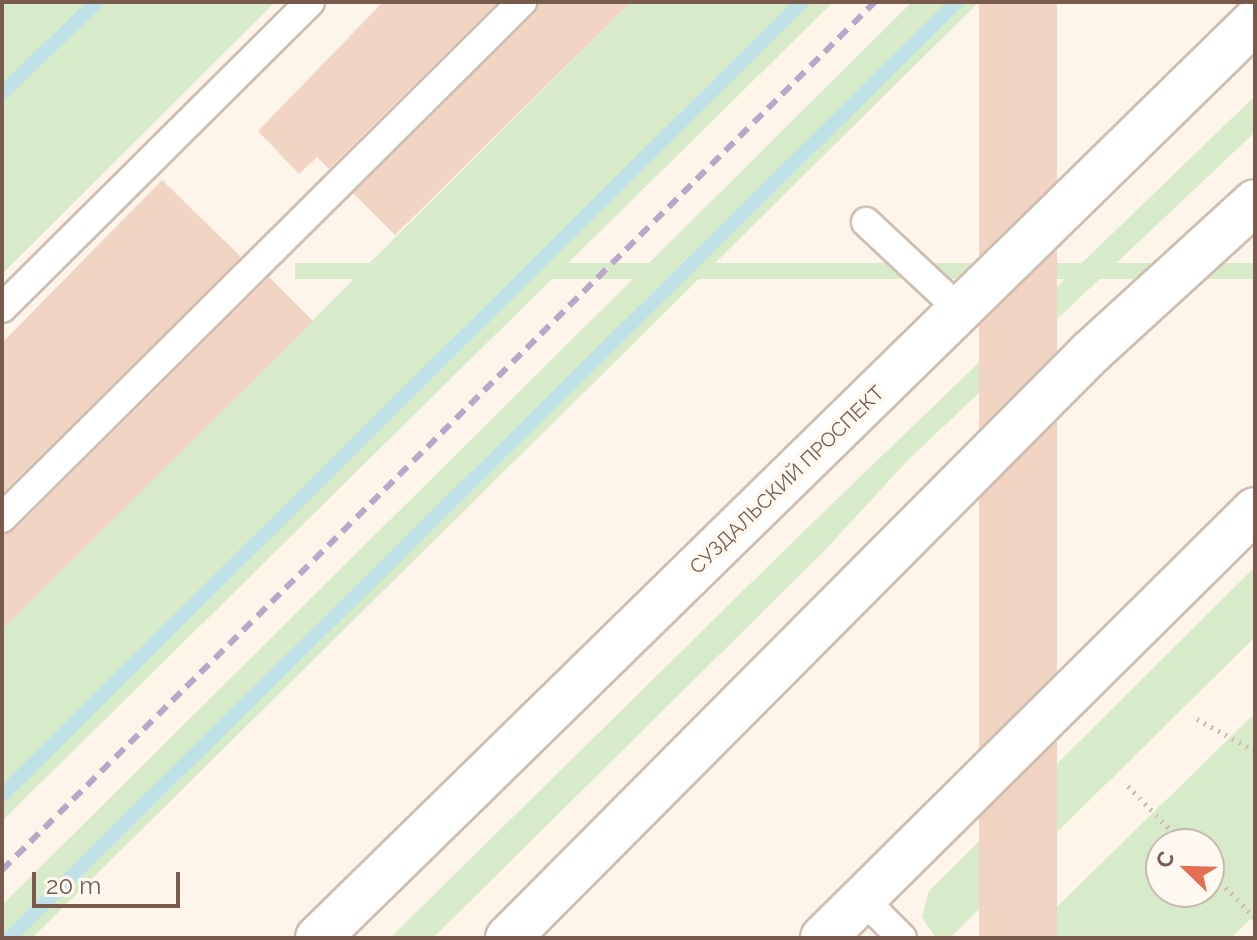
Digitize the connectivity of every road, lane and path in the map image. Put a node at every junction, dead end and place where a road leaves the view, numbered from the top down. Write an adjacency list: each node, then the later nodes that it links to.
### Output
1 (310, 2): 6 (lane)
2 (522, 2): 9 (lane)
3 (1255, 21): 7 (main road, СУЗДАЛЬСКИЙ ПРОСПЕКТ)
4 (1255, 202): 18 (main road)
5 (866, 222): 7 (lane)
6 (2, 308)
7 (960, 310): 17 (main road, СУЗДАЛЬСКИЙ ПРОСПЕКТ)
8 (1255, 510): 15 (main road)
9 (2, 518)
10 (1197, 719): 11 (path)
11 (1255, 751)
12 (1128, 786): 13 (path)
13 (1169, 828)
14 (1225, 887): 16 (path)
15 (863, 899): 19 (main road); 20 (lane)
16 (1255, 918)
17 (318, 938)
18 (508, 938)
19 (823, 938)
20 (902, 938)

